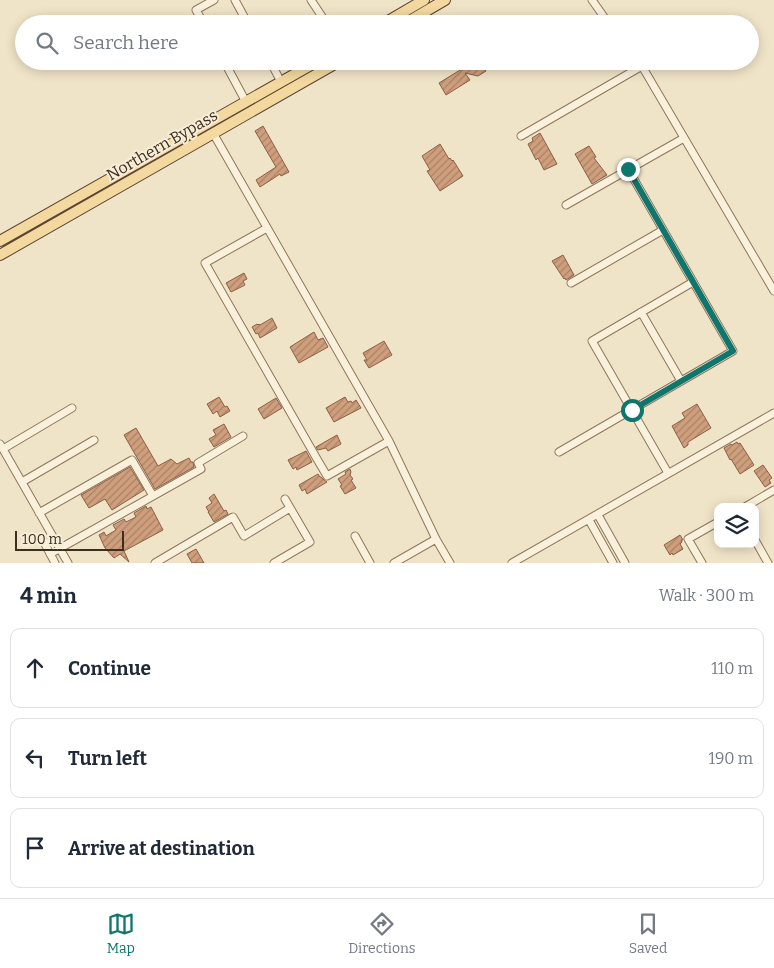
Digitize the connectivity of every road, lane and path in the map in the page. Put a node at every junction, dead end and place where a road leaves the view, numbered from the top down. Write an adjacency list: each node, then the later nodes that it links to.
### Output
1 (214, 0): 8 (street)
2 (235, 0): 9 (street)
3 (311, 0): 10 (street)
4 (424, 0): 11 (main road)
5 (445, 0): 7 (main road)
6 (592, 0): 13 (street)
7 (433, 3): 12 (main road)
8 (199, 15)
9 (243, 15)
10 (321, 15)
11 (398, 15)
12 (416, 15)
13 (602, 15)
14 (229, 70): 21 (street)
15 (275, 70): 20 (street)
16 (302, 70): 20 (main road, Northern Bypass)
17 (324, 70): 22 (main road, Northern Bypass)
18 (631, 70): 23 (street)
19 (644, 70): 24 (street)
20 (281, 82): 21 (main road, Northern Bypass)
21 (246, 102): 29 (main road, Northern Bypass)
22 (213, 133): 27 (street); 30 (main road, Northern Bypass)
23 (521, 136)
24 (684, 138): 25 (street); 33 (street)
25 (628, 169): 26 (street); 28 (street)
26 (566, 205)
27 (267, 228): 42 (street); 42 (street)
28 (663, 230): 31 (street); 32 (street)
29 (0, 241)
30 (0, 255)
31 (693, 282): 34 (street); 35 (street)
32 (570, 283)
33 (774, 291)
34 (641, 312): 35 (street); 37 (street)
35 (681, 381): 37 (street)
36 (72, 408): 43 (street)
37 (632, 410): 44 (street); 45 (street)
38 (772, 414): 39 (street); 45 (street)
39 (774, 423)
40 (243, 436): 48 (street)
41 (94, 440): 46 (street)
42 (389, 441): 58 (street)
43 (1, 446): 46 (street)
44 (559, 452)
45 (668, 473): 53 (street)
46 (22, 482): 52 (street)
47 (774, 490): 50 (street)
48 (152, 496): 52 (street); 60 (street)
49 (285, 500): 51 (street)
50 (752, 503)
51 (290, 508): 64 (street); 65 (street)
52 (39, 512): 57 (street)
53 (598, 514): 54 (street); 71 (street)
54 (588, 520): 69 (street); 70 (street)
55 (714, 524): 72 (street)
56 (355, 536): 66 (street)
57 (54, 539): 60 (street); 61 (street)
58 (436, 539): 67 (street); 68 (street)
59 (759, 547): 73 (street)
60 (60, 548): 61 (street); 63 (street)
61 (50, 554): 62 (street)
62 (55, 563)
63 (68, 563)
64 (155, 563)
65 (274, 563)
66 (370, 563)
67 (394, 563)
68 (450, 563)
69 (512, 563)
70 (613, 563)
71 (625, 563)
72 (702, 563)
73 (768, 563)

